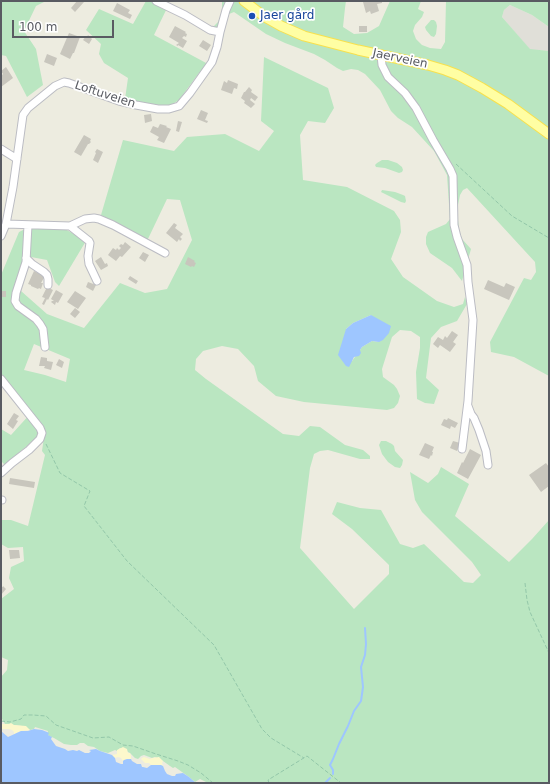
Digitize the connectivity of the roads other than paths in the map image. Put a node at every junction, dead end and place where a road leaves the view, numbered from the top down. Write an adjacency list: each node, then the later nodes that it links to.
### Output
1 (156, 1): 4 (street)
2 (230, 1): 4 (street, Loftuveien)
3 (244, 1): 5 (main road, Jaerveien)
4 (220, 32): 8 (street, Loftuveien)
5 (381, 55): 6 (main road, Jaerveien); 19 (street)
6 (549, 134)
7 (1, 149): 8 (street)
8 (17, 159): 9 (street, Loftuveien)
9 (6, 224): 10 (street); 12 (street, Loftuveien)
10 (28, 225): 11 (street); 14 (street)
11 (70, 226): 13 (street); 15 (street)
12 (1, 236)
13 (165, 253)
14 (26, 258): 16 (street); 17 (street)
15 (97, 281)
16 (48, 285)
17 (45, 347)
18 (1, 378): 22 (street)
19 (467, 404): 20 (street); 21 (street)
20 (462, 449)
21 (488, 465)
22 (1, 473)

